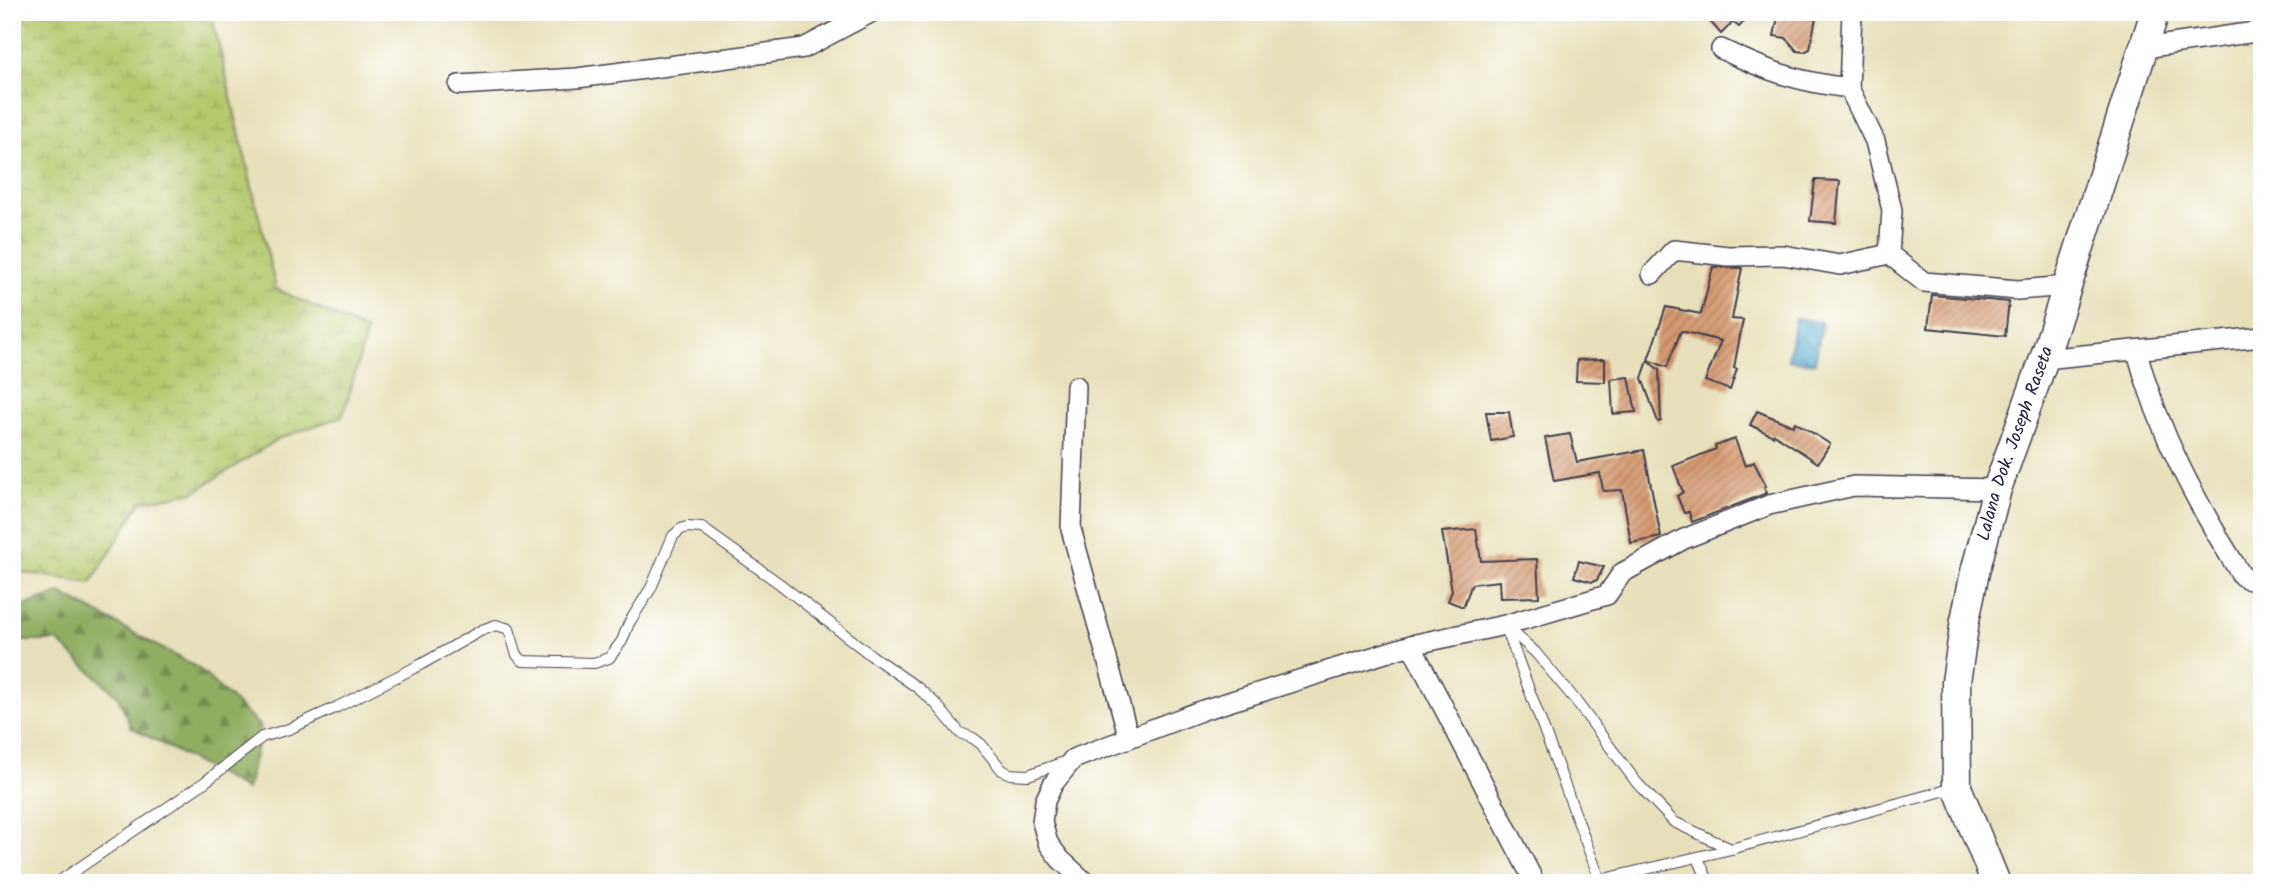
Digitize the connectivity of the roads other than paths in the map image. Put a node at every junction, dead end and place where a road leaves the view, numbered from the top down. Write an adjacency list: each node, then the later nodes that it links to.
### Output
1 (872, 12): 7 (street)
2 (1852, 12): 8 (street)
3 (2155, 12): 5 (main road, Lalana Dok. Joseph Raseta)
4 (2262, 31): 5 (street)
5 (2144, 48): 11 (main road, Lalana Dok. Joseph Raseta)
6 (1721, 49): 8 (street)
7 (458, 85)
8 (1849, 88): 9 (street)
9 (1889, 254): 10 (street); 11 (street)
10 (1652, 274)
11 (2068, 286): 14 (main road, Lalana Dok. Joseph Raseta)
12 (2262, 337): 13 (street)
13 (2137, 352): 14 (street); 17 (street)
14 (2044, 359): 16 (main road, Lalana Dok. Joseph Raseta)
15 (1076, 386): 20 (street)
16 (1997, 489): 18 (street); 22 (main road, Lalana Dok. Joseph Raseta)
17 (2262, 579)
18 (1505, 625): 19 (street); 23 (lane); 25 (lane)
19 (1411, 645): 20 (street); 28 (street)
20 (1129, 738): 21 (street)
21 (1073, 759): 26 (lane); 27 (street)
22 (1957, 787): 23 (lane); 30 (main road, Lalana Dok. Joseph Raseta)
23 (1731, 849): 24 (lane)
24 (1698, 858): 25 (lane); 29 (lane)
25 (1629, 878)
26 (57, 883)
27 (1086, 883)
28 (1535, 883)
29 (1709, 883)
30 (1996, 883)

